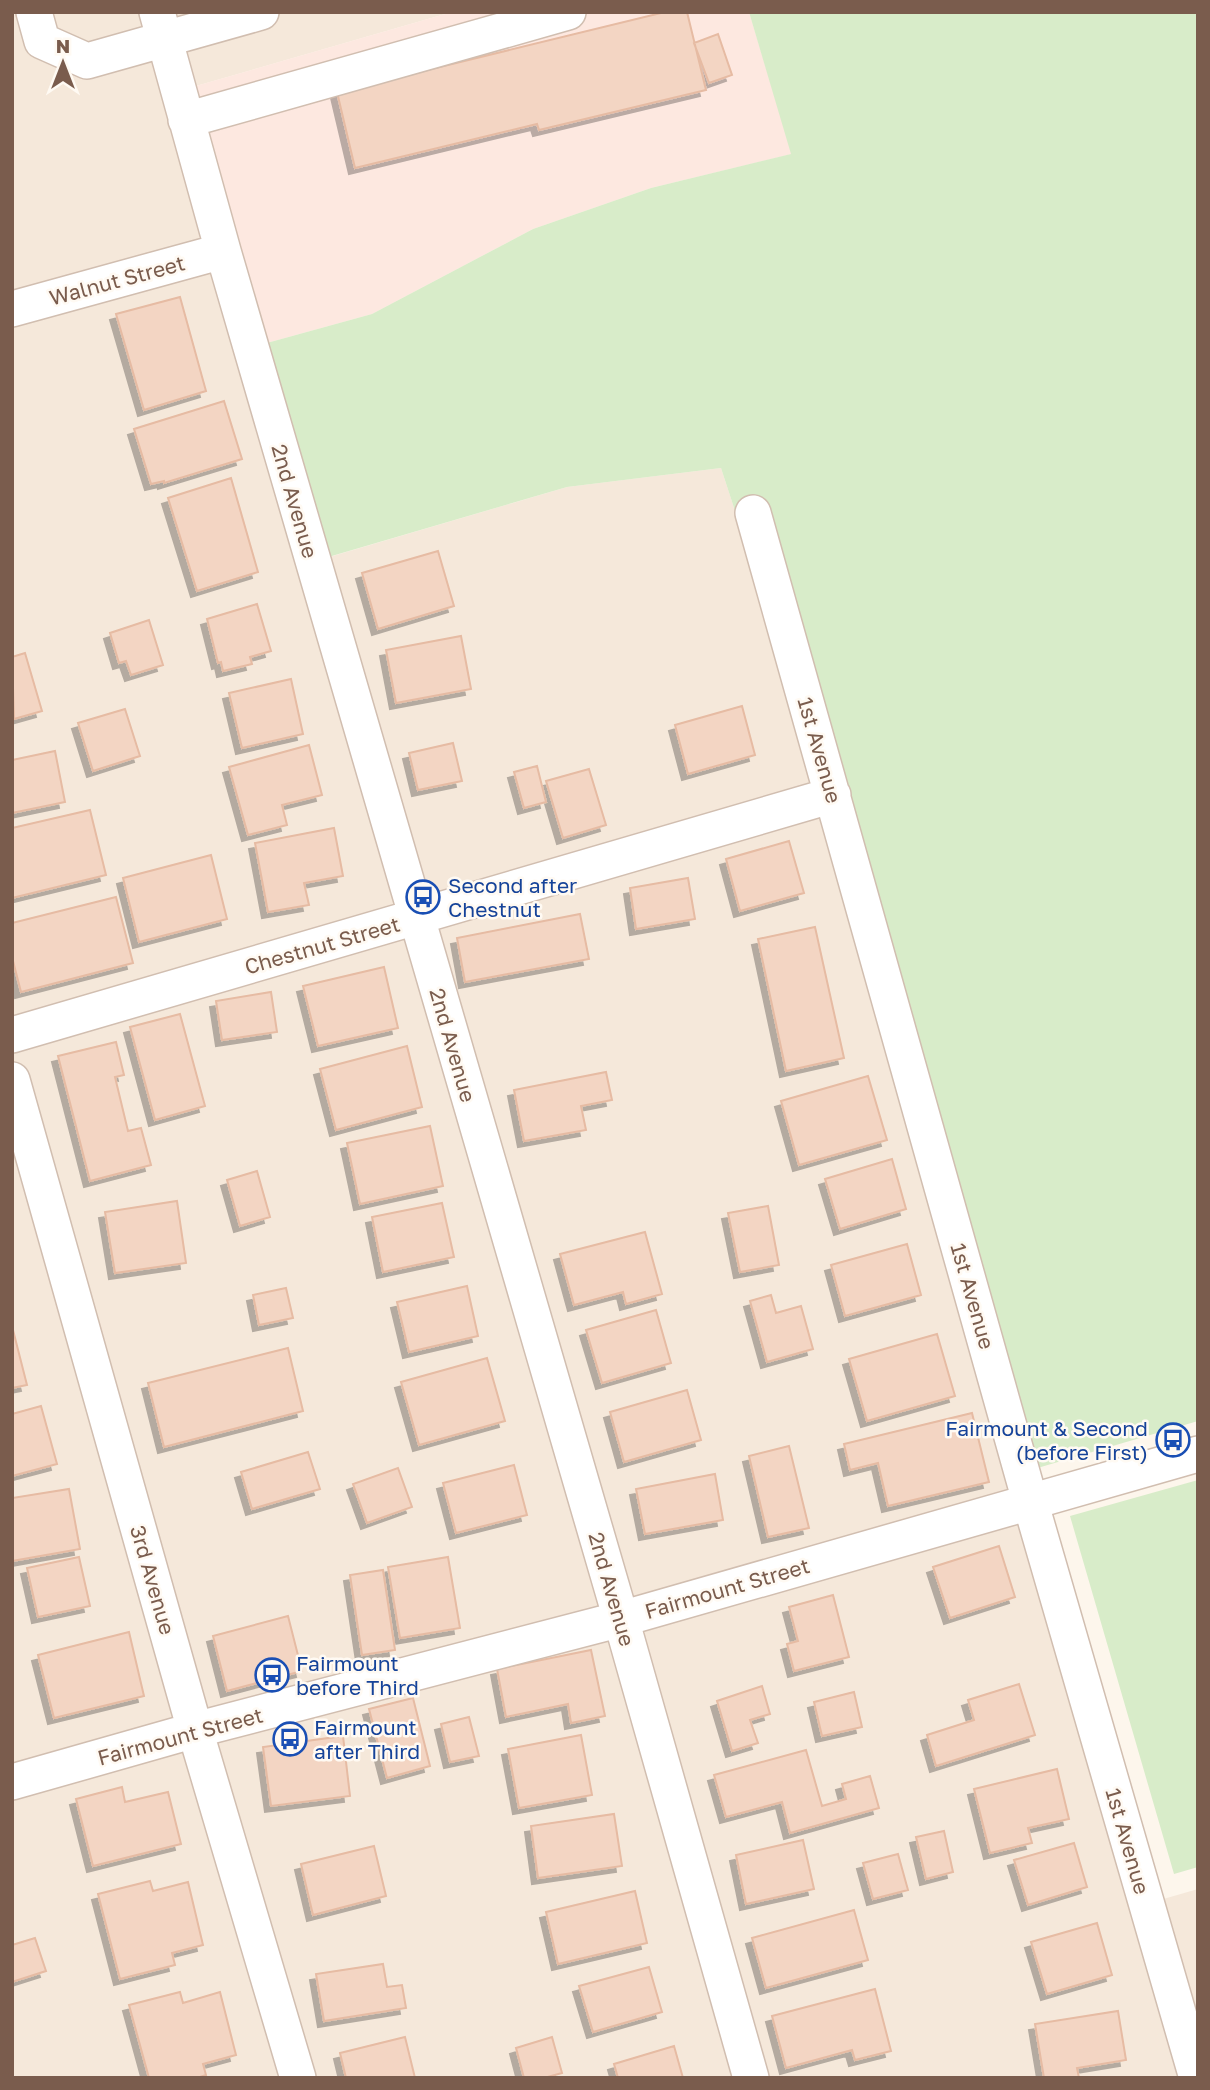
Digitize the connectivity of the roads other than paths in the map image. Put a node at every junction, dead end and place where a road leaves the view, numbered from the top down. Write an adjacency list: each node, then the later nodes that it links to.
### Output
1 (34, 12): 4 (street)
2 (261, 12): 4 (street)
3 (568, 12): 5 (street)
4 (161, 26): 5 (street, 2nd Avenue)
5 (186, 120): 6 (street, 2nd Avenue)
6 (223, 251): 7 (street, Walnut Street); 10 (street, 2nd Avenue)
7 (12, 309)
8 (753, 513): 9 (street, 1st Avenue)
9 (833, 795): 10 (street, Chestnut Street); 14 (street, 1st Avenue)
10 (415, 918): 11 (street, Chestnut Street); 15 (street, 2nd Avenue)
11 (12, 1035)
12 (12, 1080): 16 (street, 3rd Avenue)
13 (1198, 1454): 14 (street, Fairmount Street)
14 (1030, 1501): 15 (street, Fairmount Street); 20 (street, 1st Avenue)
15 (621, 1619): 16 (street, Fairmount Street); 19 (street, 2nd Avenue)
16 (195, 1730): 17 (street, Fairmount Street); 18 (street, 3rd Avenue)
17 (12, 1782)
18 (298, 2078)
19 (751, 2078)
20 (1197, 2078)

